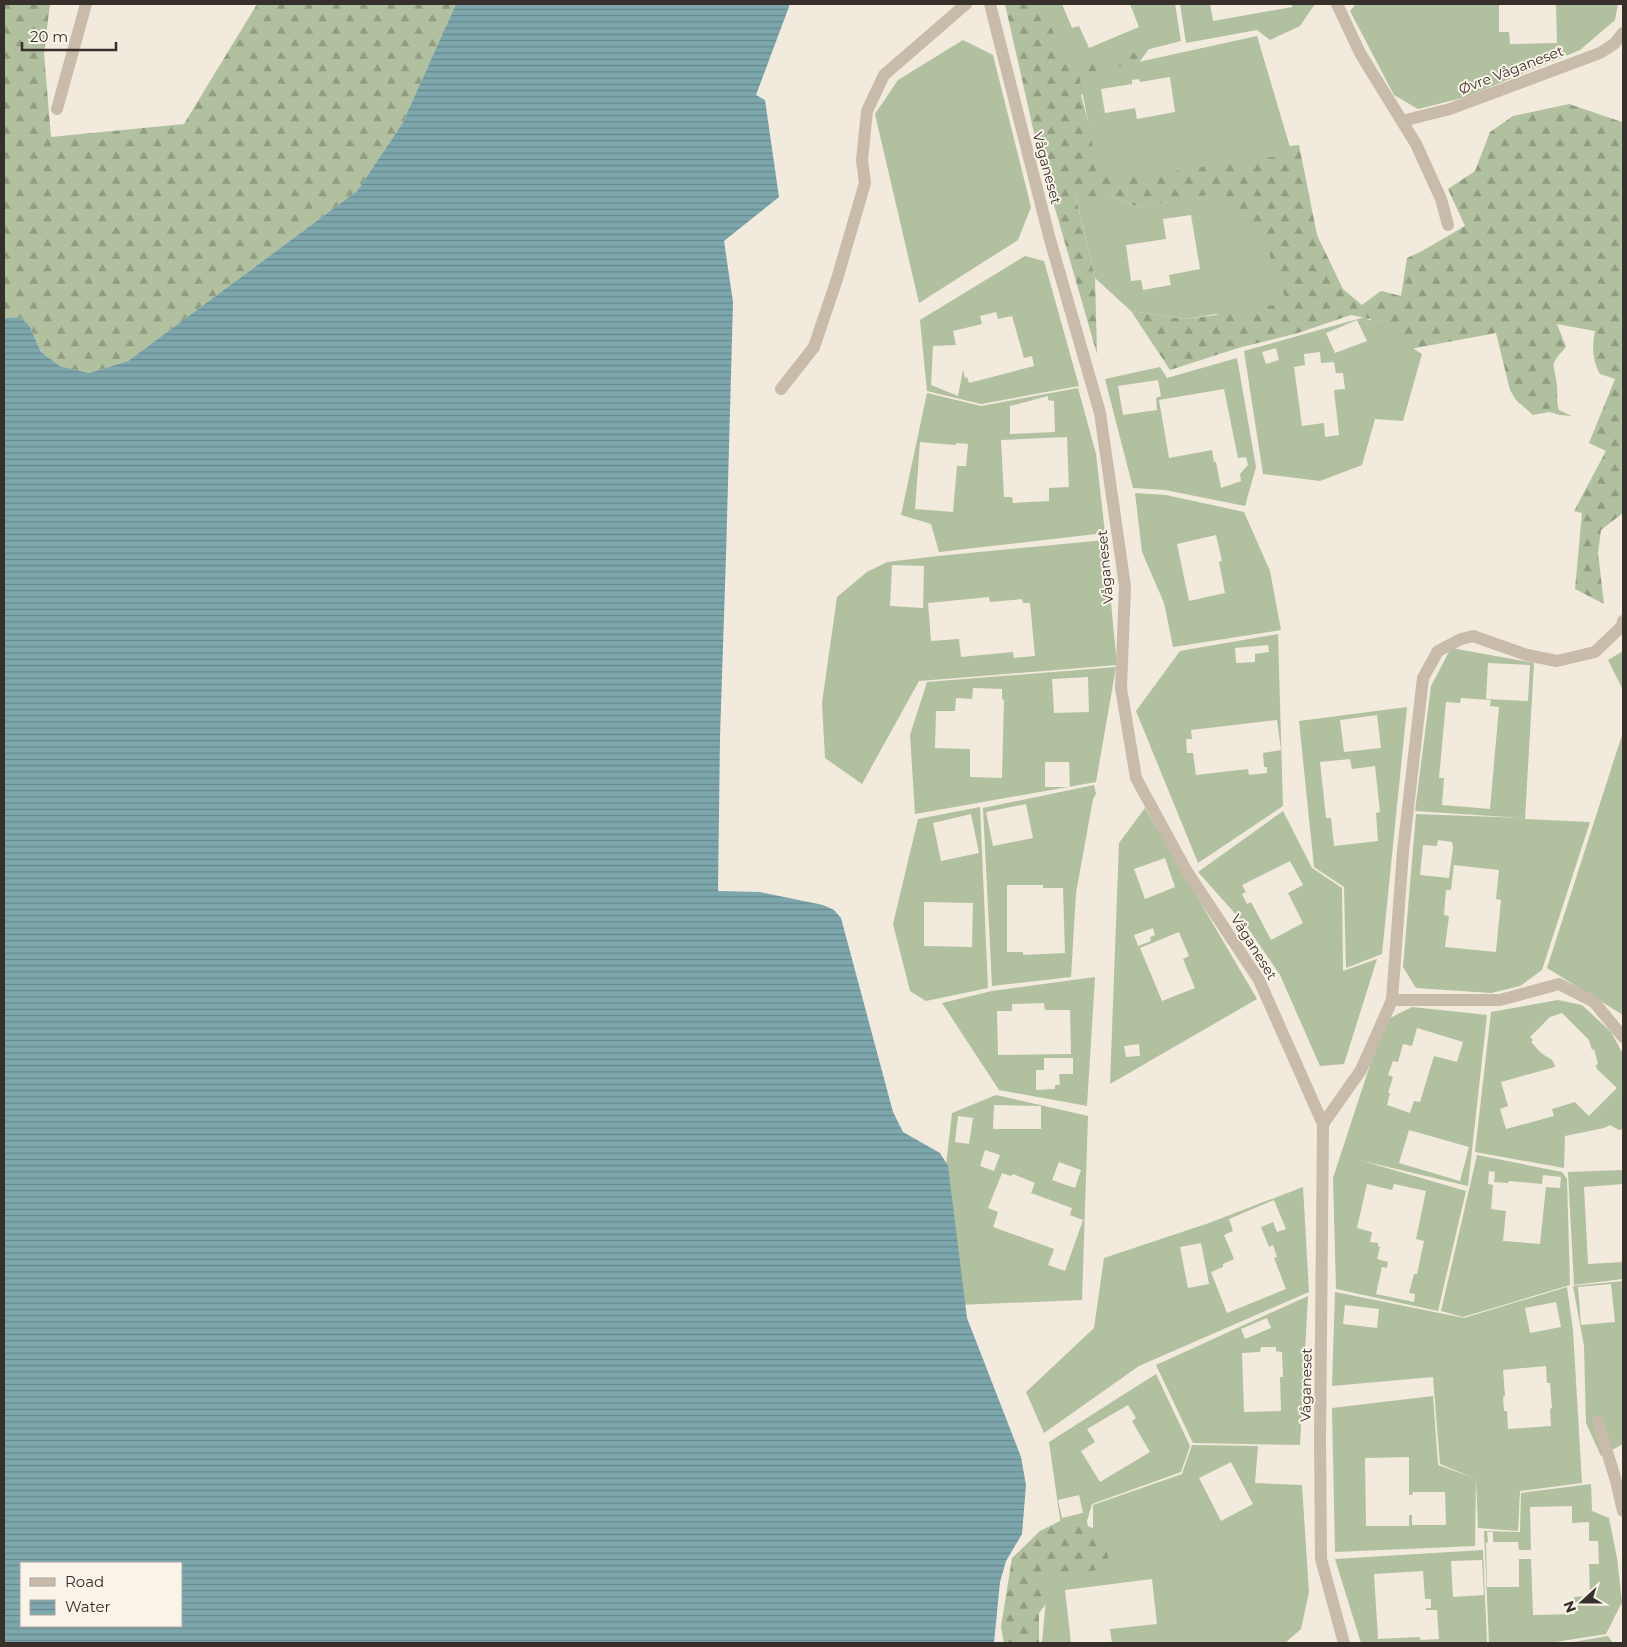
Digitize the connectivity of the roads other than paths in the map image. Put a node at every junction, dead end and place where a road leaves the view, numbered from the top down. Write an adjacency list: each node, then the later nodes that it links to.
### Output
1 (86, 4): 6 (street)
2 (966, 4): 9 (street)
3 (990, 4): 13 (street, Våganeset)
4 (1337, 4): 7 (street)
5 (1623, 33): 7 (street, Øvre Våganeset)
6 (56, 109)
7 (1402, 121): 8 (street)
8 (1448, 225)
9 (781, 389)
10 (1623, 621): 11 (street)
11 (1392, 1000): 12 (street); 13 (street)
12 (1623, 1037)
13 (1323, 1124): 16 (street, Våganeset)
14 (1598, 1422): 15 (street)
15 (1623, 1511)
16 (1344, 1643)

